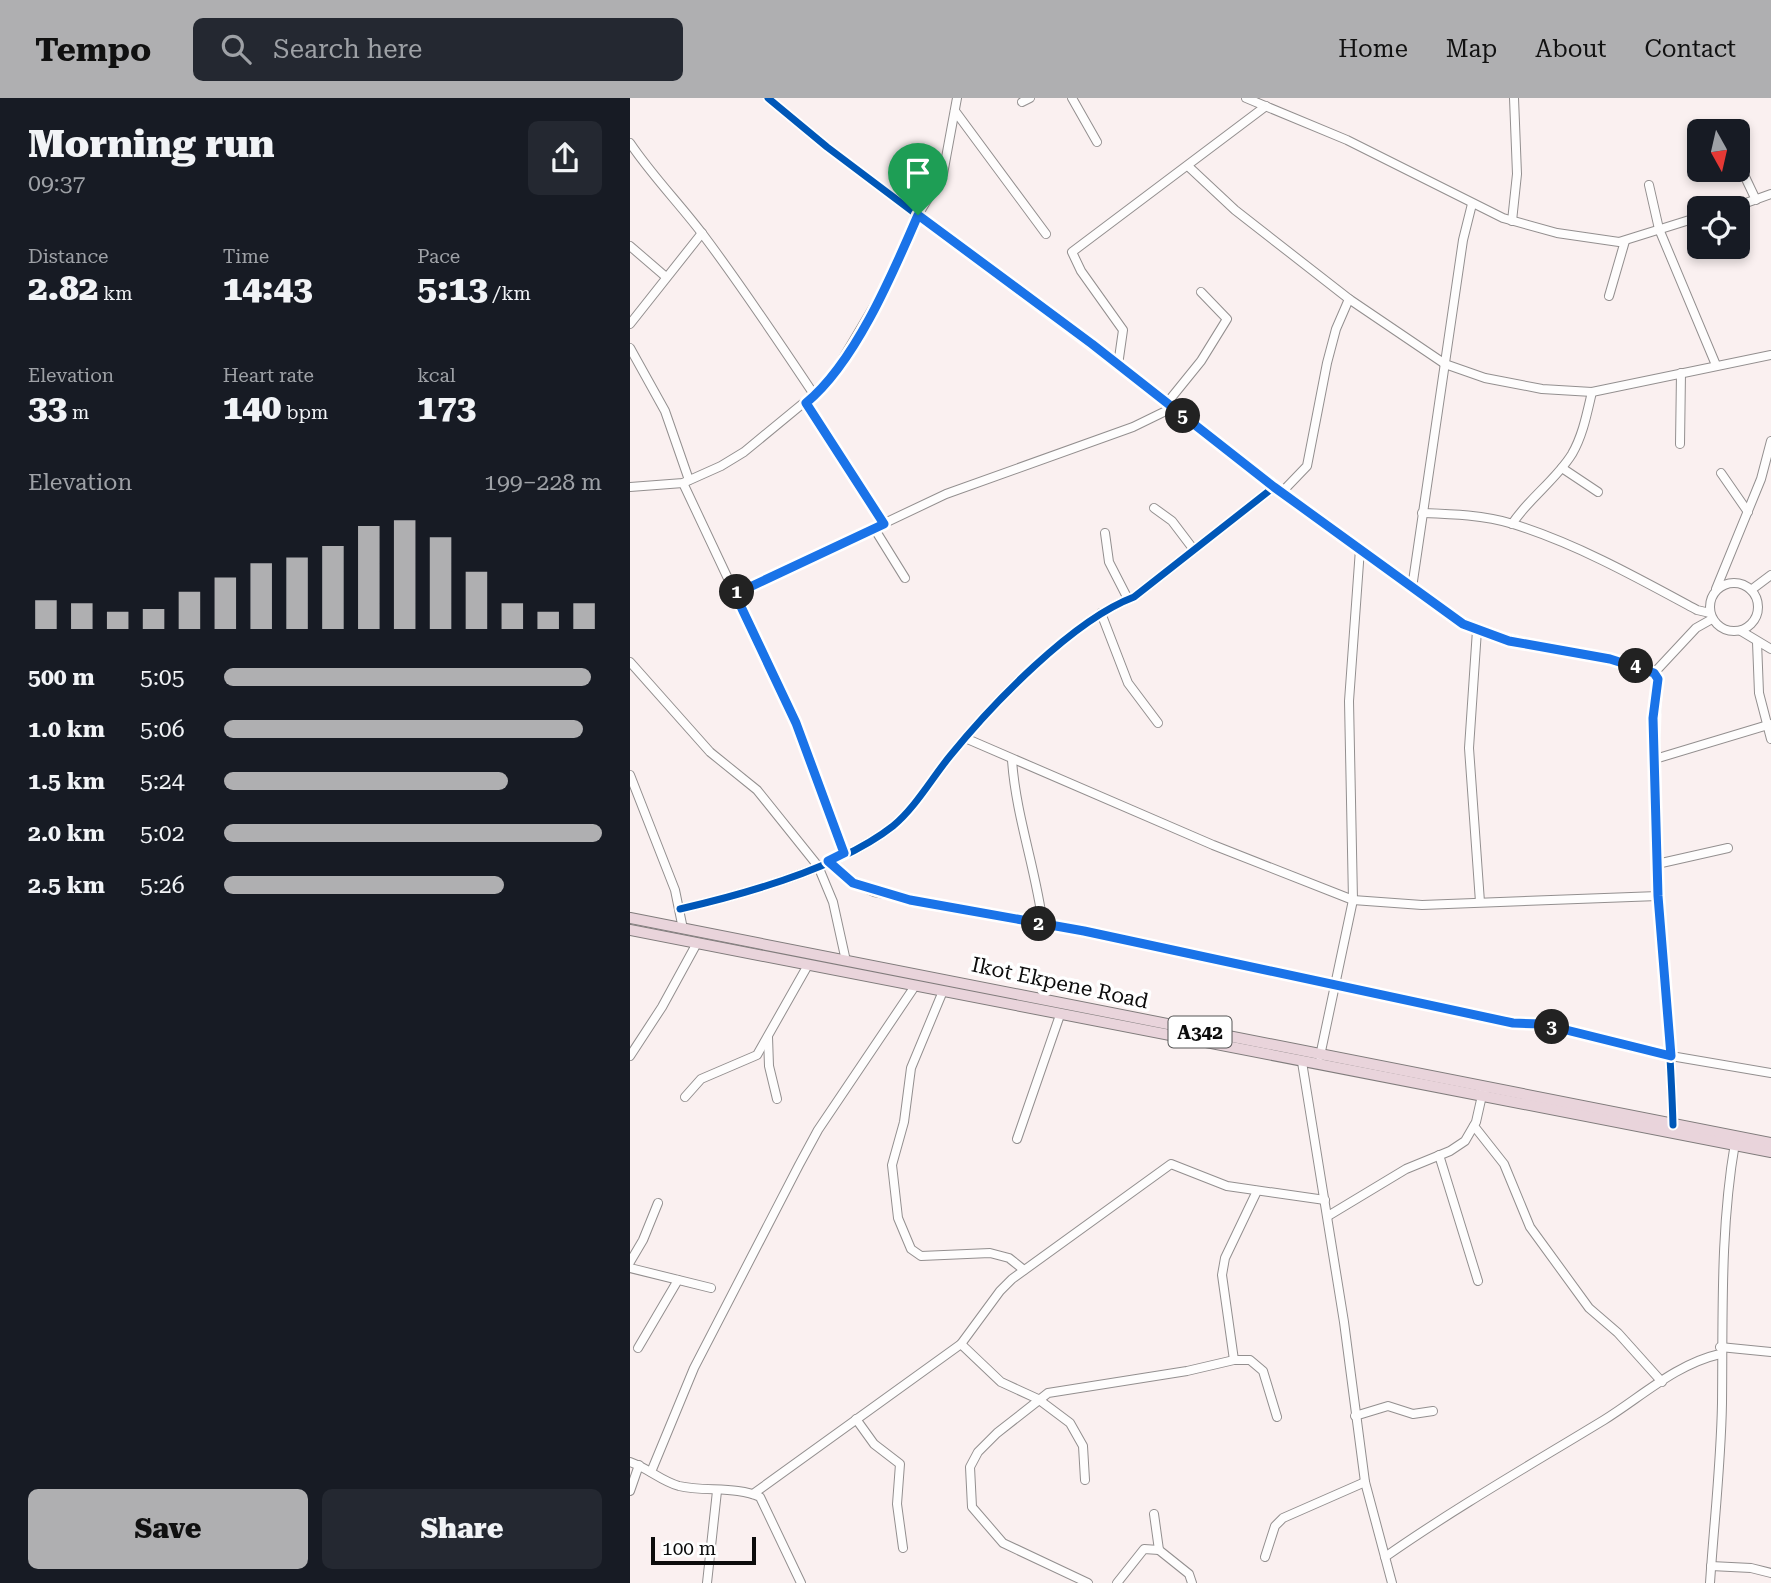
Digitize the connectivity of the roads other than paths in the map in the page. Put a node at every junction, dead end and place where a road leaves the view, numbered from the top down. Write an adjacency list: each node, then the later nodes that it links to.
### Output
1 (768, 98): 17 (street)
2 (957, 98): 7 (street)
3 (1072, 98): 8 (street)
4 (1246, 98): 6 (street)
5 (1514, 98): 18 (street)
6 (1266, 106): 10 (street); 16 (street)
7 (955, 111): 17 (street); 22 (street)
8 (1097, 142)
9 (630, 143): 21 (street)
10 (1189, 167): 28 (street); 33 (street)
11 (1747, 182): 14 (street)
12 (1649, 185): 20 (street)
13 (1771, 194): 14 (street)
14 (1756, 200): 15 (street)
15 (1750, 202)
16 (1472, 204): 18 (street); 32 (street)
17 (918, 215): 33 (street); 37 (street)
18 (1512, 221): 23 (street)
19 (1687, 221): 20 (street)
20 (1659, 229): 23 (street); 34 (street)
21 (702, 233): 25 (street); 37 (street)
22 (1046, 233)
23 (1625, 241): 27 (street)
24 (630, 246): 25 (street)
25 (666, 278): 29 (street)
26 (1201, 292): 39 (street)
27 (1609, 296)
28 (1349, 299): 32 (street); 46 (street)
29 (630, 324)
30 (630, 348): 44 (street)
31 (1771, 355): 34 (street)
32 (1445, 364): 36 (street); 50 (street)
33 (1118, 365): 39 (street)
34 (1716, 365): 35 (street)
35 (1681, 373): 36 (street); 41 (street)
36 (1592, 392): 42 (street)
37 (815, 396): 38 (street)
38 (806, 403): 44 (street); 51 (street)
39 (1170, 406): 46 (street); 51 (street)
40 (1771, 442): 49 (street)
41 (1680, 443)
42 (1562, 468): 47 (street); 52 (street)
43 (1721, 473): 49 (street)
44 (686, 481): 45 (street); 62 (street)
45 (630, 487)
46 (1278, 489): 55 (street); 56 (street)
47 (1598, 492)
48 (1154, 508): 56 (street)
49 (1748, 512): 60 (street)
50 (1422, 513): 52 (street); 59 (street)
51 (884, 524): 53 (street)
52 (1512, 524): 65 (street)
53 (874, 528): 58 (street); 62 (street)
54 (1105, 533): 63 (street)
55 (1360, 549): 59 (street); 86 (street)
56 (1194, 550): 63 (street)
57 (1771, 575): 61 (street)
58 (905, 578)
59 (1412, 588): 66 (street)
60 (1716, 589): 61 (street); 65 (street)
61 (1751, 590): 67 (street)
62 (735, 594): 81 (street)
63 (1128, 599): 64 (street)
64 (1101, 613): 72 (street); 74 (street)
65 (1711, 616): 67 (street); 71 (street)
66 (1477, 630): 71 (street); 87 (street)
67 (1741, 631): 68 (street)
68 (1757, 642): 69 (street); 73 (street)
69 (1771, 649)
70 (630, 662): 84 (street)
71 (1654, 673): 76 (street)
72 (1158, 723)
73 (1770, 724): 75 (street); 76 (street)
74 (965, 738): 77 (street); 81 (street)
75 (1771, 739)
76 (1655, 759): 83 (street)
77 (1012, 760): 86 (street); 90 (street)
78 (630, 775): 79 (street)
79 (633, 792): 88 (street)
80 (1728, 849): 83 (street)
81 (844, 853): 82 (street)
82 (828, 861): 84 (street); 90 (street)
83 (1657, 864): 85 (street)
84 (818, 866): 88 (street); 94 (street)
85 (1658, 896): 87 (street); 103 (street)
86 (1353, 900): 87 (street); 96 (street)
87 (1480, 902)
88 (680, 909): 91 (street)
89 (630, 918): 91 (highway, Ikot Ekpene Road / A342)
90 (1043, 925): 96 (street)
91 (683, 929): 94 (highway, Ikot Ekpene Road / A342)
92 (630, 930): 93 (highway, Ikot Ekpene Road / A342)
93 (697, 943): 95 (highway, Ikot Ekpene Road / A342); 101 (street)
94 (846, 961): 102 (highway, Ikot Ekpene Road / A342)
95 (808, 965): 97 (highway, Ikot Ekpene Road / A342); 100 (street)
96 (1336, 985): 102 (street); 103 (street)
97 (915, 986): 98 (highway, Ikot Ekpene Road / A342); 138 (street)
98 (943, 991): 99 (highway, Ikot Ekpene Road / A342); 122 (street)
99 (1060, 1014): 104 (highway, Ikot Ekpene Road / A342); 111 (street)
100 (768, 1036): 107 (street); 108 (street)
101 (630, 1056)
102 (1320, 1056): 106 (highway, Ikot Ekpene Road / A342)
103 (1671, 1056): 105 (street); 109 (street)
104 (1302, 1062): 106 (highway, Ikot Ekpene Road / A342); 117 (street)
105 (1771, 1073)
106 (1483, 1092): 109 (highway, Ikot Ekpene Road / A342); 110 (street); 112 (highway, Ikot Ekpene Road / A342)
107 (685, 1097)
108 (777, 1099)
109 (1673, 1125): 112 (highway, Ikot Ekpene Road / A342)
110 (1474, 1126): 115 (street); 131 (street)
111 (1017, 1139)
112 (1736, 1141): 113 (highway, Ikot Ekpene Road / A342); 114 (highway, Ikot Ekpene Road / A342); 128 (street)
113 (1771, 1143)
114 (1771, 1152)
115 (1439, 1155): 119 (street); 124 (street)
116 (1257, 1191): 117 (street); 122 (street); 130 (street)
117 (1325, 1200): 119 (street)
118 (658, 1203): 120 (street)
119 (1328, 1216): 134 (street)
120 (630, 1262)
121 (630, 1268): 123 (street)
122 (1024, 1270): 126 (street)
123 (678, 1280): 125 (street); 127 (street)
124 (1478, 1281)
125 (711, 1288)
126 (961, 1343): 132 (street); 136 (street)
127 (638, 1348)
128 (1720, 1350): 129 (street); 131 (street); 149 (street)
129 (1771, 1352)
130 (1234, 1360): 132 (street); 135 (street)
131 (1662, 1382): 148 (street)
132 (1038, 1399): 139 (street); 153 (street)
133 (1433, 1411): 134 (street)
134 (1355, 1416): 140 (street)
135 (1277, 1418)
136 (856, 1419): 143 (street); 145 (street)
137 (634, 1464): 138 (street); 141 (street)
138 (651, 1472): 142 (street)
139 (1085, 1480)
140 (1365, 1482): 147 (street); 148 (street)
141 (630, 1491)
142 (717, 1491): 143 (street); 151 (street)
143 (753, 1494): 152 (street)
144 (1154, 1514): 146 (street)
145 (903, 1548)
146 (1159, 1550): 154 (street); 155 (street)
147 (1265, 1557)
148 (1385, 1557): 156 (street)
149 (1711, 1566): 150 (street); 157 (street)
150 (1771, 1573)
151 (707, 1583)
152 (801, 1583)
153 (1088, 1583)
154 (1117, 1583)
155 (1192, 1583)
156 (1392, 1583)
157 (1710, 1583)

